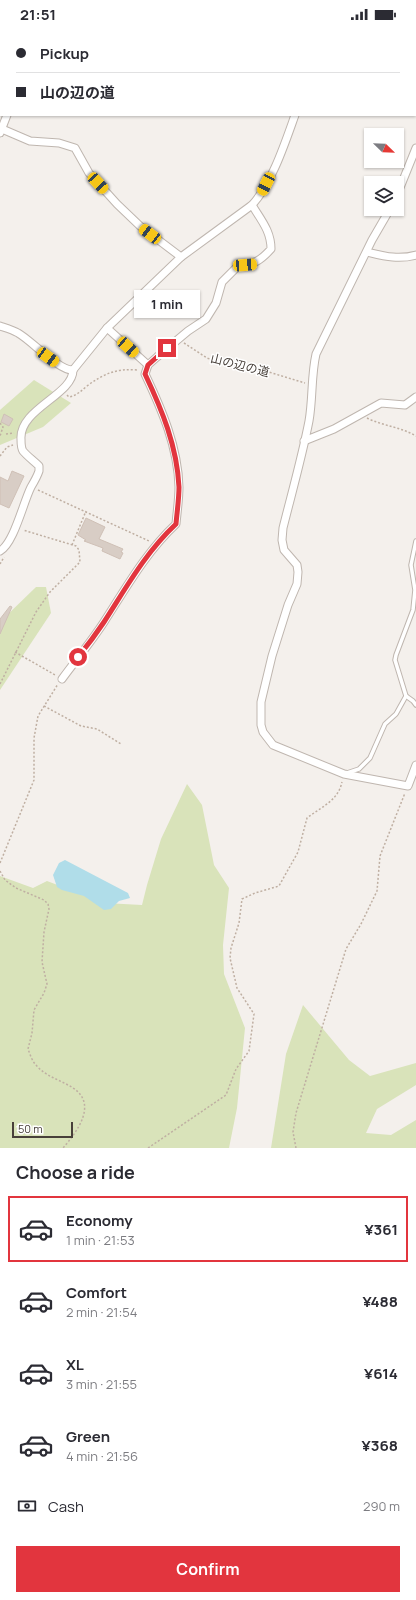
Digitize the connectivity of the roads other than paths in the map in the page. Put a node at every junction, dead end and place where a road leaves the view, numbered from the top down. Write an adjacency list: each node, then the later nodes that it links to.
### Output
1 (7, 116): 3 (street)
2 (295, 116): 6 (street)
3 (1, 131): 10 (street)
4 (416, 148): 5 (street)
5 (404, 178)
6 (252, 205): 10 (street); 13 (street)
7 (386, 216): 8 (street)
8 (366, 252): 9 (street); 16 (street)
9 (416, 255)
10 (181, 257): 12 (street)
11 (0, 326): 14 (street)
12 (107, 328): 13 (street); 14 (street)
13 (148, 365): 19 (street)
14 (73, 370): 18 (street)
15 (416, 397): 16 (street)
16 (304, 441): 23 (street)
17 (416, 541): 20 (lane)
18 (0, 550)
19 (62, 679)
20 (406, 696): 21 (lane); 23 (lane)
21 (416, 705)
22 (416, 765): 23 (street)
23 (344, 774)

